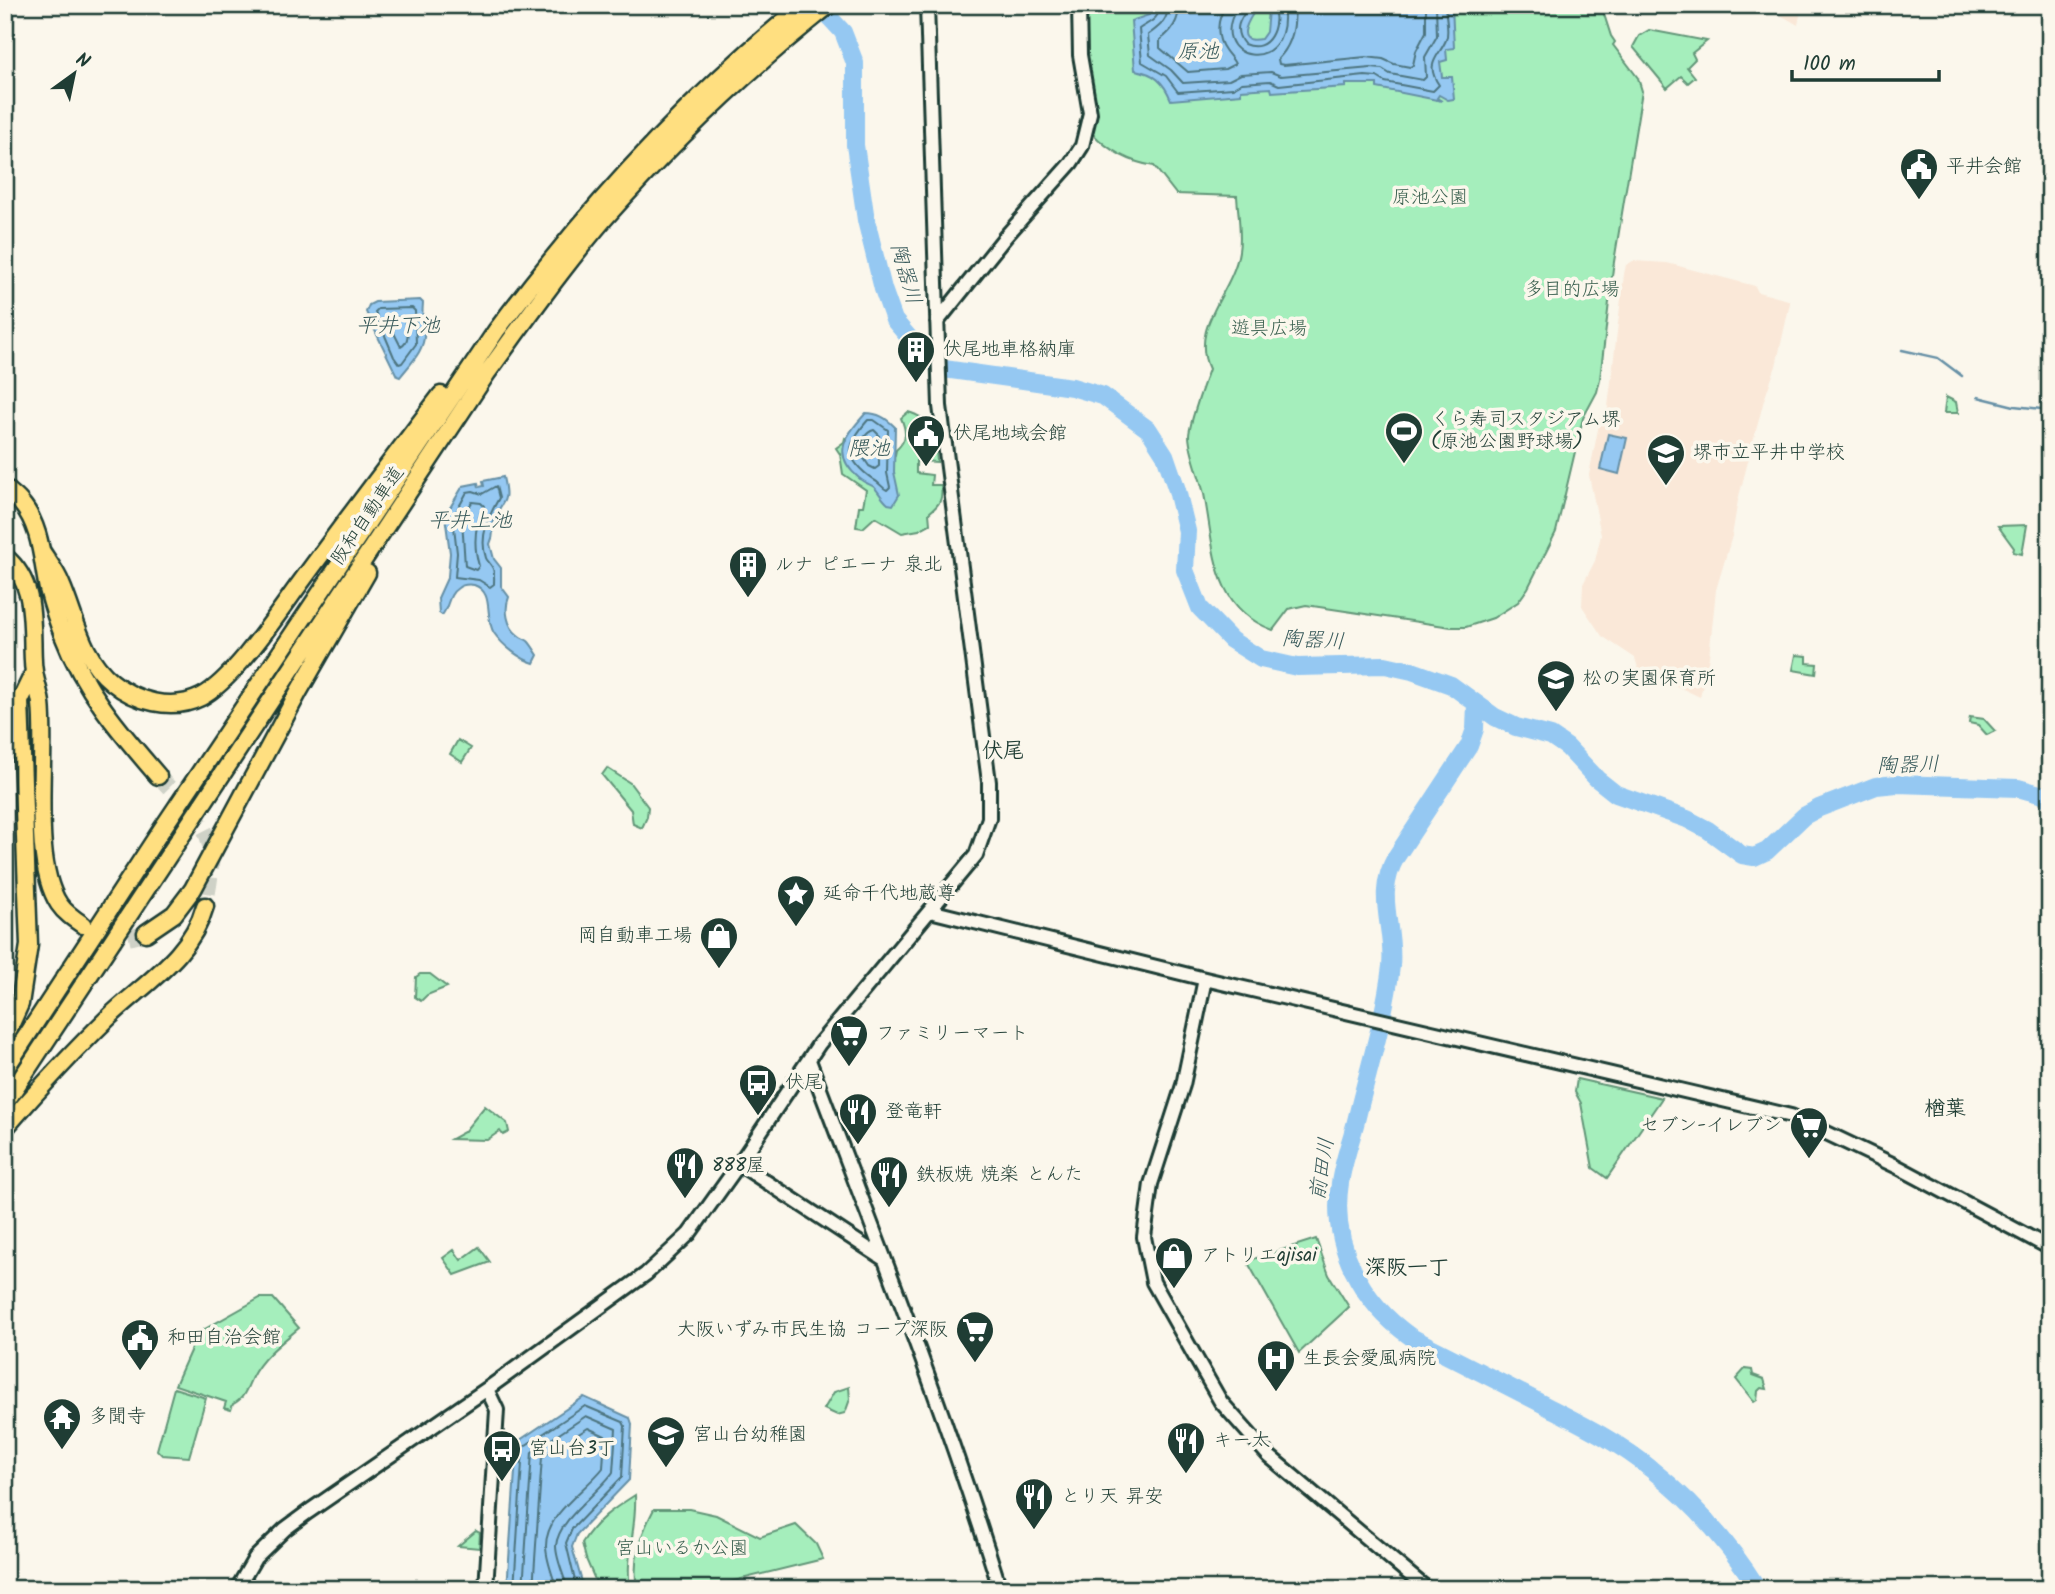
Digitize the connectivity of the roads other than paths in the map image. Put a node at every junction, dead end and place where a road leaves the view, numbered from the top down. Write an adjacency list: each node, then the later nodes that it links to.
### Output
1 (804, 5): 5 (highway, 阪和自動車道)
2 (829, 5): 5 (highway, 阪和自動車道)
3 (927, 5): 6 (street)
4 (1079, 5): 6 (street)
5 (752, 58): 7 (highway, 阪和自動車道); 8 (highway, 阪和自動車道)
6 (937, 322): 15 (street)
7 (496, 331): 10 (highway); 21 (highway, 阪和自動車道)
8 (447, 435): 17 (highway); 22 (highway, 阪和自動車道)
9 (5, 488): 10 (highway)
10 (42, 552): 13 (highway)
11 (5, 557): 12 (highway)
12 (33, 674): 16 (highway); 19 (highway)
13 (158, 776)
14 (205, 906): 23 (highway)
15 (930, 911): 18 (street); 20 (street)
16 (83, 925)
17 (146, 933)
18 (1205, 979): 25 (street); 31 (street)
19 (5, 1037)
20 (809, 1060): 24 (street); 26 (street)
21 (5, 1069)
22 (5, 1103)
23 (5, 1128)
24 (739, 1164): 26 (street); 27 (street)
25 (2050, 1248)
26 (884, 1259): 30 (street)
27 (487, 1389): 28 (street); 29 (street)
28 (237, 1589)
29 (486, 1589)
30 (1000, 1589)
31 (1427, 1589)

